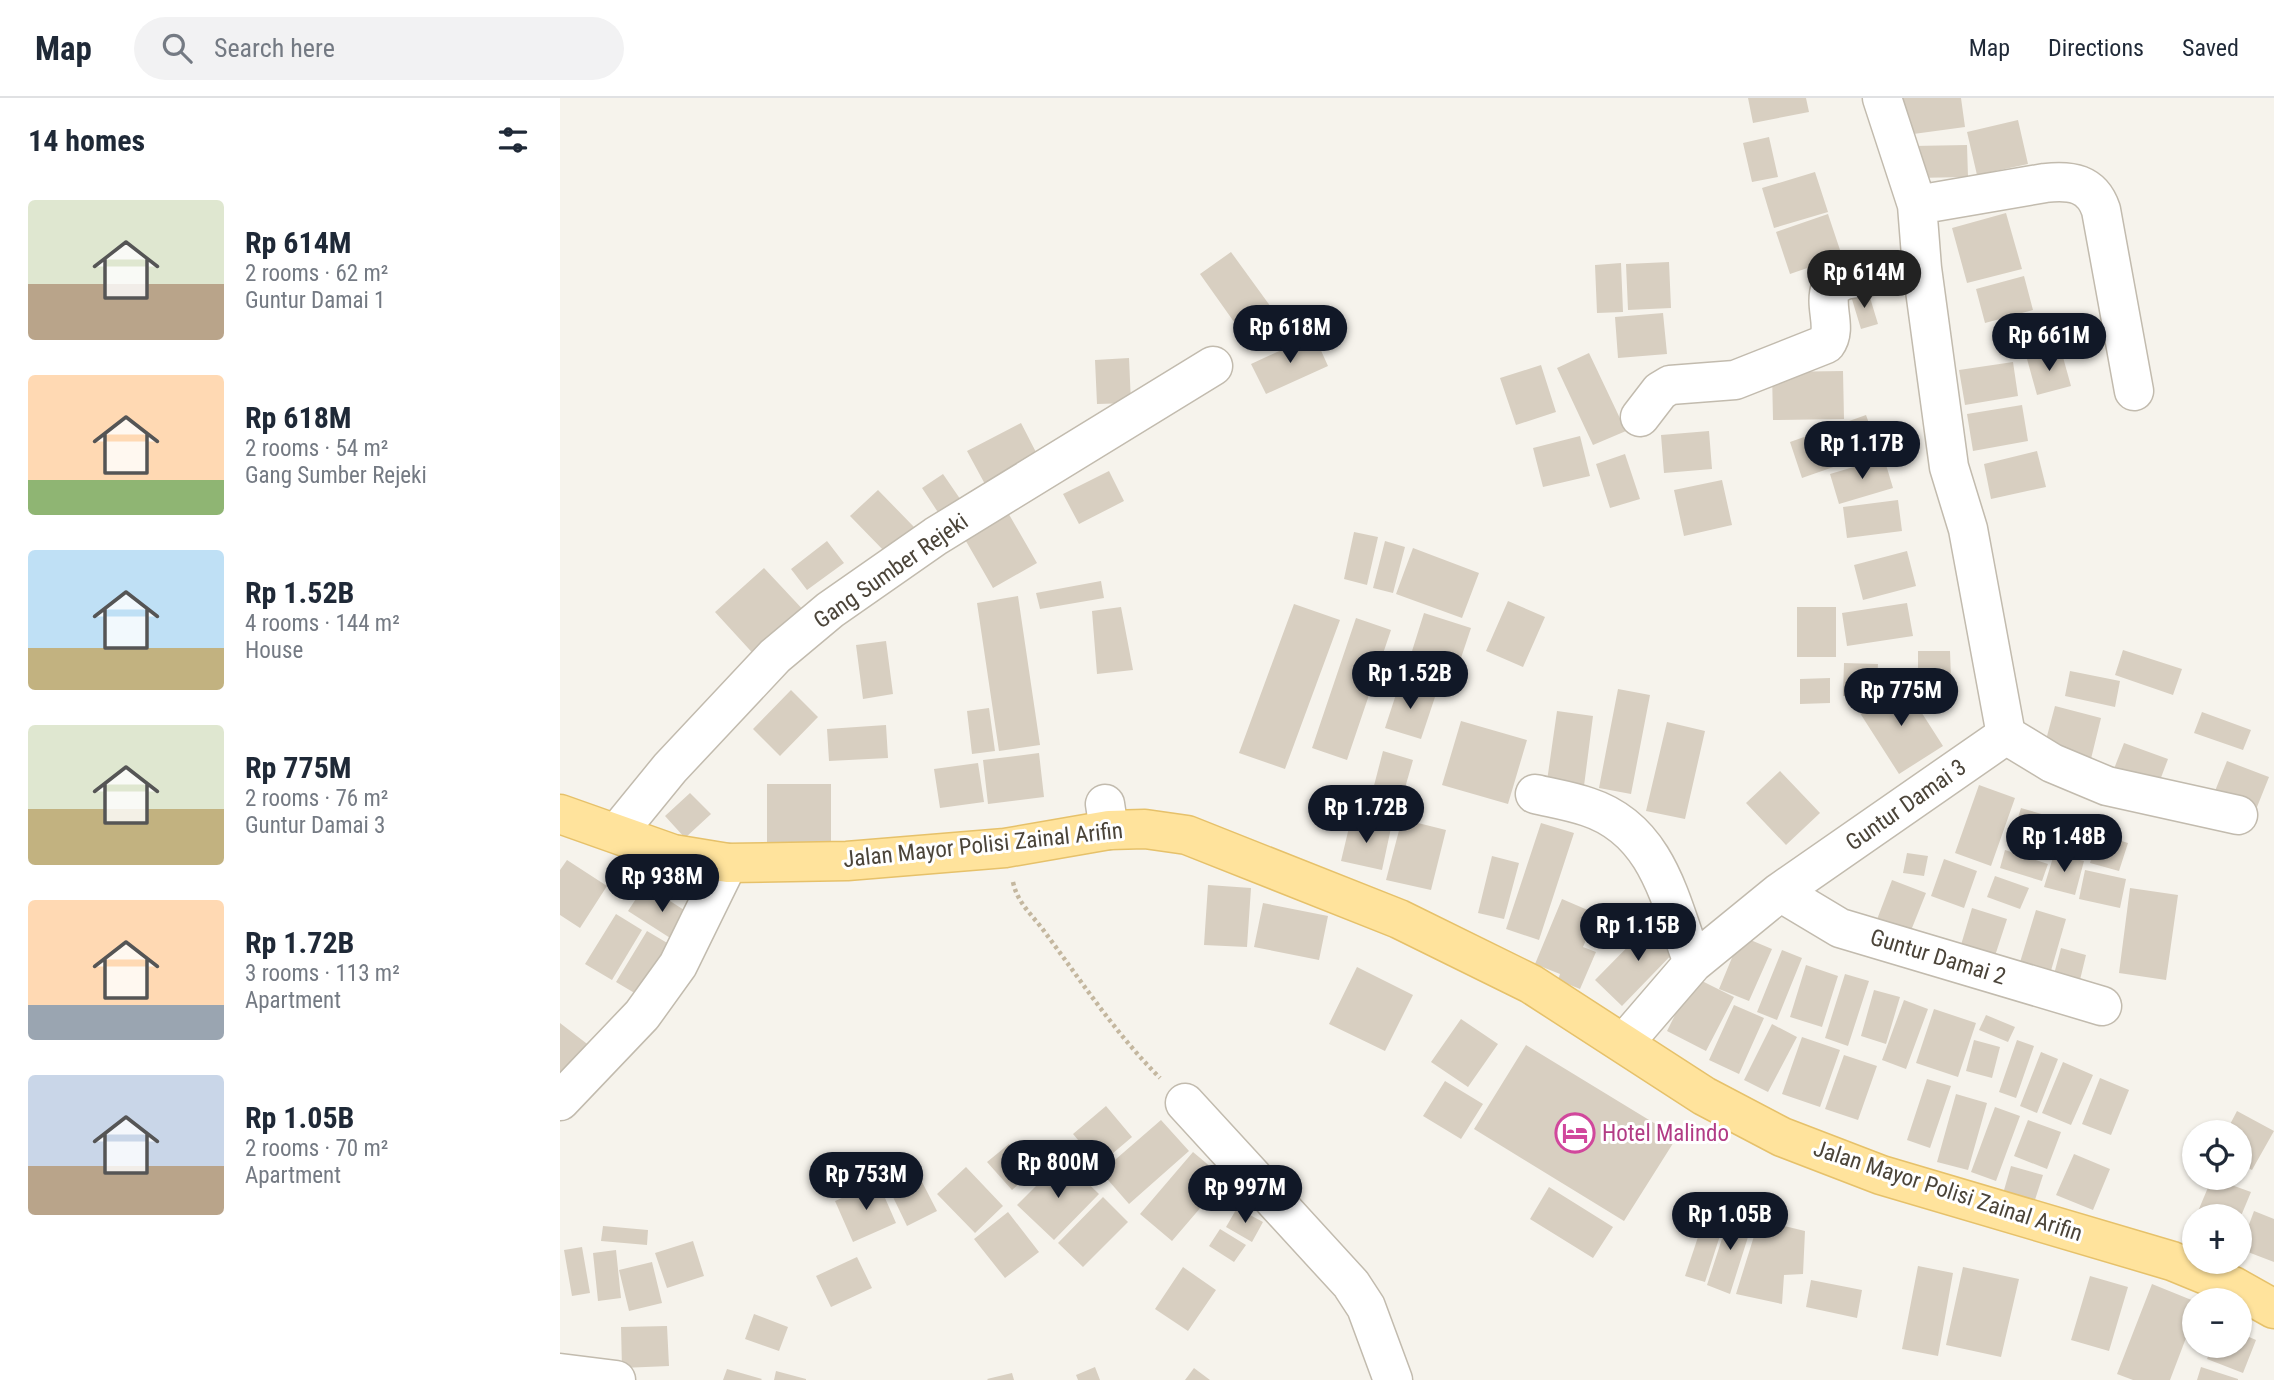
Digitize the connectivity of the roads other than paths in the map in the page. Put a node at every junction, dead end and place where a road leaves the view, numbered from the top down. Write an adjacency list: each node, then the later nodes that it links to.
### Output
1 (1882, 98): 2 (street)
2 (1917, 205): 3 (street); 5 (street)
3 (1922, 268): 6 (street); 7 (street)
4 (1213, 366): 11 (street, Gang Sumber Rejeki)
5 (2134, 391)
6 (1640, 417)
7 (2006, 735): 10 (street); 13 (street, Guntur Damai 3)
8 (1535, 794): 14 (street)
9 (560, 814): 11 (main road, Jalan Mayor Polisi Zainal Arifin)
10 (2238, 815)
11 (617, 833): 12 (main road, Jalan Mayor Polisi Zainal Arifin)
12 (728, 863): 16 (main road, Jalan Mayor Polisi Zainal Arifin); 17 (street)
13 (1780, 892): 14 (street, Guntur Damai 3); 15 (street, Guntur Damai 2)
14 (1693, 963): 16 (street, Guntur Damai 3)
15 (2102, 1006)
16 (1625, 1042): 19 (main road, Jalan Mayor Polisi Zainal Arifin)
17 (560, 1101)
18 (1185, 1103): 22 (street)
19 (2274, 1309)
20 (560, 1373): 21 (street)
21 (617, 1380)
22 (1393, 1380)

